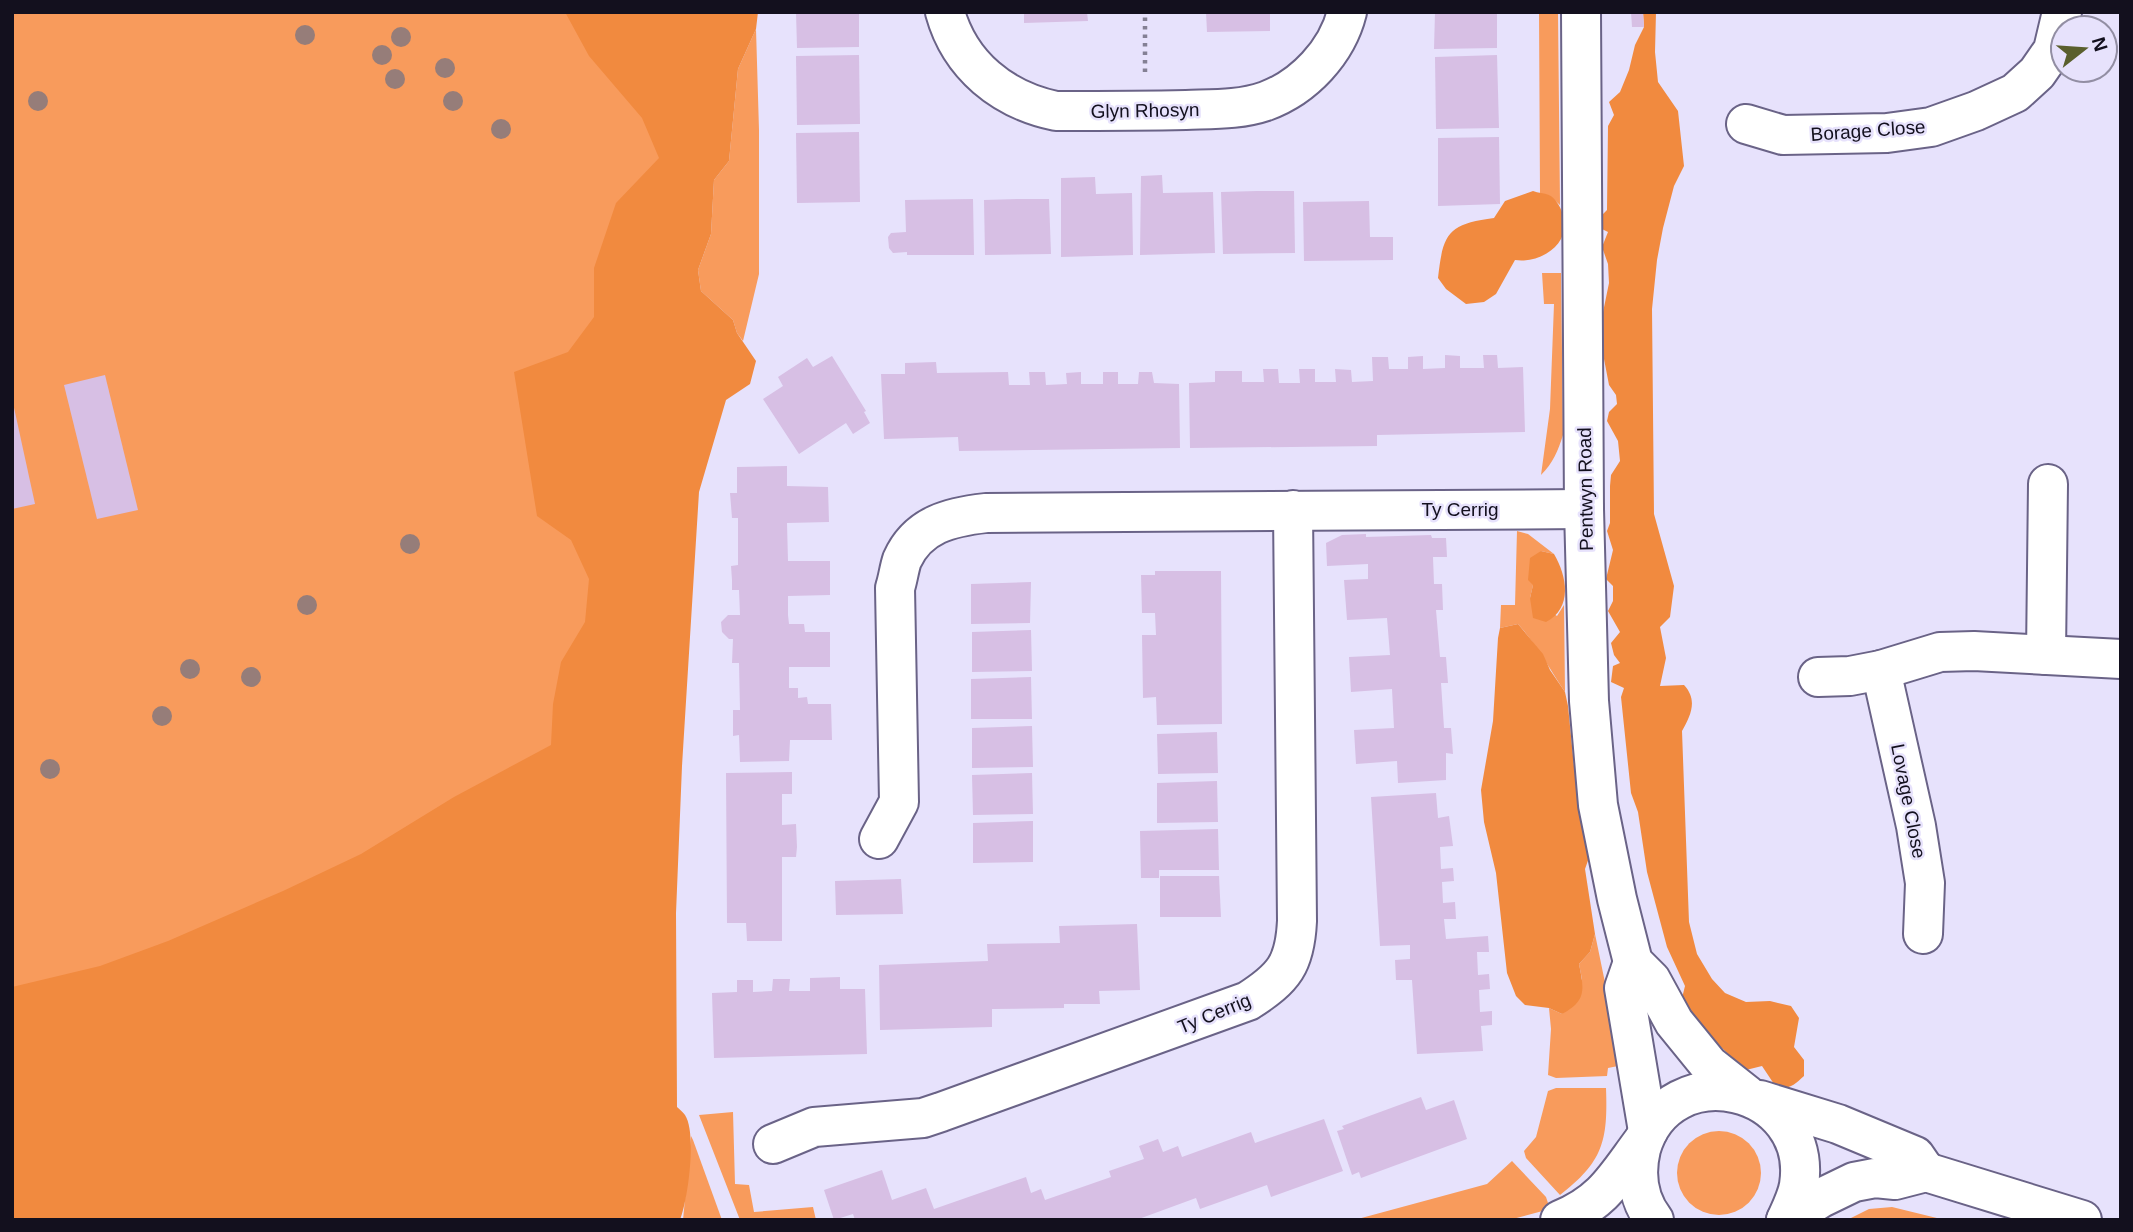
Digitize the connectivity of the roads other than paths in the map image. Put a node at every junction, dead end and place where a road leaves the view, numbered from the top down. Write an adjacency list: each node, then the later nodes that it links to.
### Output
1 (945, 12): 2 (street, Glyn Rhosyn)
2 (1347, 12)
3 (1581, 12): 7 (street, Pentwyn Road)
4 (2062, 12): 5 (street, Borage Close)
5 (1746, 124)
6 (2048, 484): 9 (street)
7 (1584, 509): 8 (street, Ty Cerrig); 15 (street, Pentwyn Road)
8 (1293, 510): 13 (street, Ty Cerrig); 18 (street, Ty Cerrig)
9 (2046, 655): 10 (street); 11 (street)
10 (2121, 659)
11 (1881, 670): 12 (street); 14 (street, Lovage Close)
12 (1818, 677)
13 (879, 839)
14 (1923, 934)
15 (1633, 961): 16 (street, Pentwyn Road); 17 (street, Pentwyn Road)
16 (1752, 1097): 17 (street); 19 (street); 22 (street, Pentwyn Road)
17 (1646, 1134): 20 (street); 21 (street, Pentwyn Road)
18 (773, 1144)
19 (1926, 1172): 22 (street); 23 (street)
20 (1560, 1220)
21 (1654, 1220)
22 (1786, 1220)
23 (2082, 1220)

